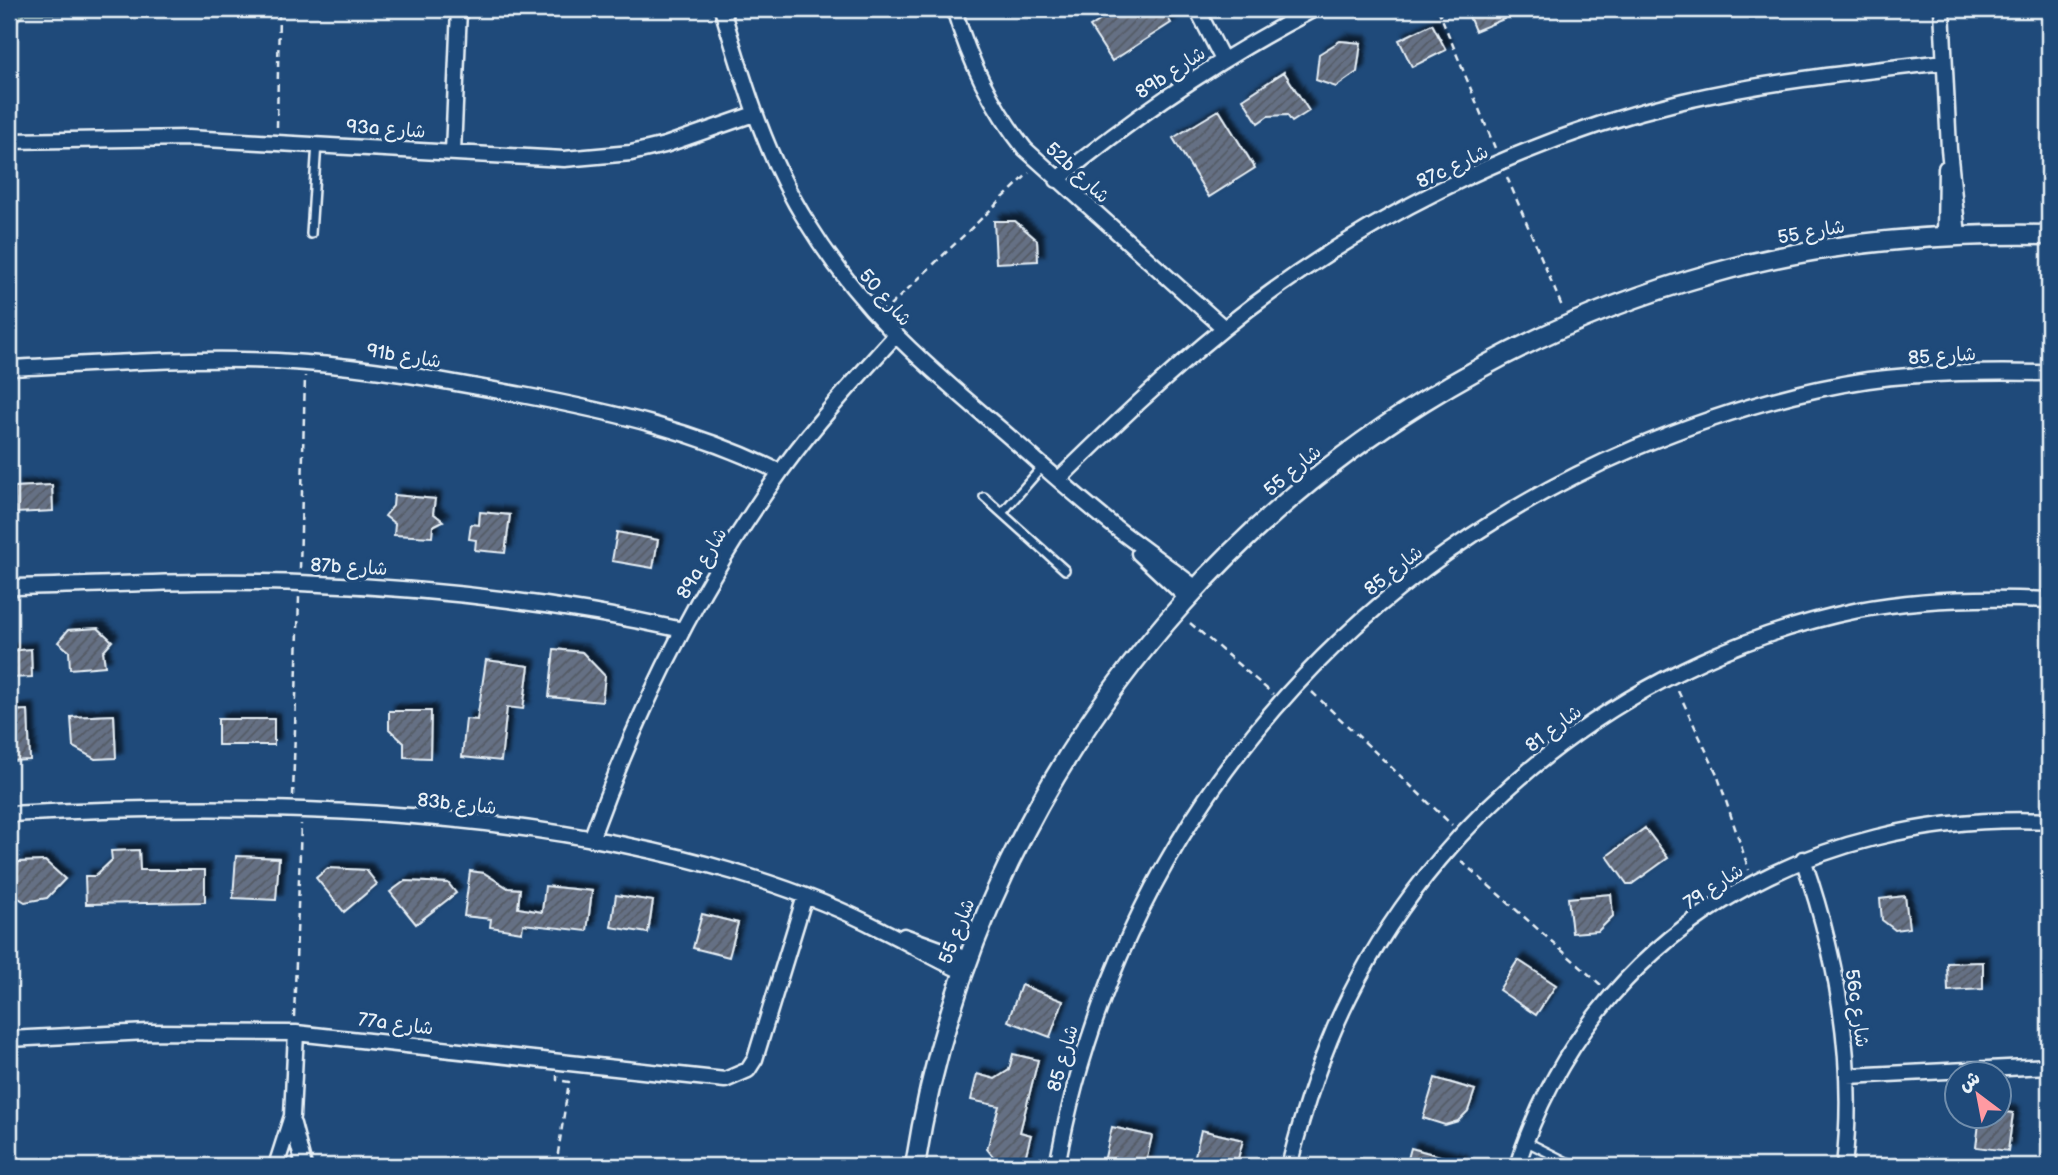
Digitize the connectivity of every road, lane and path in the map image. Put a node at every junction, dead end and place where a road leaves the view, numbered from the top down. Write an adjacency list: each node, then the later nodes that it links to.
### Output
1 (459, 9): 14 (street)
2 (722, 9): 10 (street, شارع 50)
3 (954, 9): 15 (street, 52b شارع)
4 (1197, 9): 8 (street)
5 (1314, 9): 8 (street, 89b شارع)
6 (1942, 9): 9 (street)
7 (279, 12): 12 (path)
8 (1223, 60): 16 (street, 89b شارع)
9 (1944, 62): 18 (street); 21 (street, 87c شارع)
10 (754, 114): 14 (street, 93a شارع); 20 (street, شارع 50)
11 (9, 141): 12 (street, 93a شارع)
12 (277, 141): 13 (street, 93a شارع)
13 (317, 143): 14 (street, 93a شارع); 17 (lane)
14 (453, 152)
15 (1039, 163): 16 (street, 52b شارع); 20 (path)
16 (1057, 180): 21 (street, 52b شارع)
17 (311, 234)
18 (1952, 235): 19 (street, شارع 55); 32 (street, شارع 55)
19 (2049, 235)
20 (877, 318): 22 (street, شارع 50)
21 (1224, 328): 27 (street, 87c شارع)
22 (894, 337): 25 (street, شارع 50); 26 (street, 89a شارع)
23 (9, 368): 26 (street, 91b شارع)
24 (2049, 373): 36 (street, شارع 85)
25 (1043, 466): 27 (street, شارع 50); 29 (lane)
26 (780, 472): 34 (street, 89a شارع)
27 (1059, 479): 32 (street, شارع 50)
28 (984, 497): 29 (lane)
29 (1002, 513): 30 (lane)
30 (1065, 570)
31 (9, 587): 34 (street, 87b شارع)
32 (1186, 599): 37 (path); 47 (street, شارع 55)
33 (2049, 600): 35 (street, شارع 81)
34 (683, 630): 42 (street, 89a شارع)
35 (1671, 676): 41 (street, شارع 81); 45 (path)
36 (1300, 680): 37 (street, شارع 85); 41 (path)
37 (1281, 700): 61 (street, شارع 85)
38 (302, 810): 39 (street, 83b شارع); 42 (street, 83b شارع); 49 (path)
39 (9, 814)
40 (2049, 821): 44 (street, شارع 79)
41 (1462, 834): 43 (street, شارع 81)
42 (591, 839): 46 (street, 83b شارع)
43 (1448, 850): 48 (path); 62 (street, شارع 81)
44 (1803, 859): 45 (street, شارع 79); 53 (street, 56c شارع)
45 (1754, 882): 48 (street, شارع 79)
46 (805, 896): 47 (street, 83b شارع); 51 (street, 77a شارع)
47 (964, 965): 60 (street, شارع 55)
48 (1613, 995): 55 (street, شارع 79)
49 (295, 1033): 50 (street, 77a شارع); 51 (street, 77a شارع); 54 (street)
50 (9, 1039)
51 (559, 1061): 59 (path)
52 (2048, 1067): 53 (street)
53 (1848, 1076): 65 (street, 56c شارع)
54 (292, 1116): 57 (street); 58 (street)
55 (1525, 1141): 56 (lane); 63 (street, شارع 79)
56 (1564, 1164): 64 (lane)
57 (276, 1166)
58 (304, 1166)
59 (556, 1166)
60 (915, 1166)
61 (1057, 1166)
62 (1289, 1166)
63 (1517, 1166)
64 (1580, 1166)
65 (1844, 1166)

